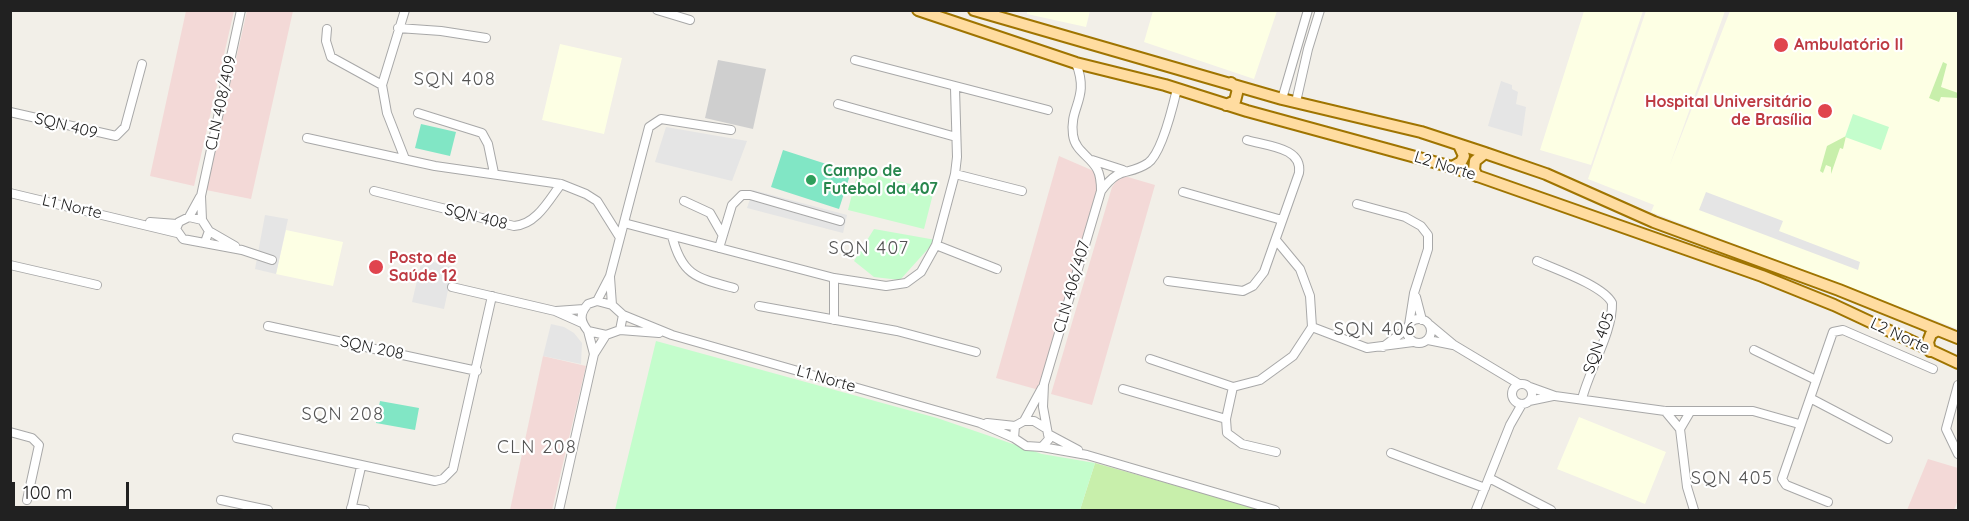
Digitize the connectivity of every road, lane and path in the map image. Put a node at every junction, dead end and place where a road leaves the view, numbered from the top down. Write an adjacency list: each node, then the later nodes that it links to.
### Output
1 (242, 10): 47 (street, CLN 408/409)
2 (405, 10): 9 (street)
3 (657, 10): 8 (street)
4 (918, 10): 13 (main road, L2 Norte)
5 (974, 10): 11 (main road, L2 Norte)
6 (1308, 10): 21 (street)
7 (1320, 10): 22 (street)
8 (690, 20)
9 (398, 28): 12 (street); 18 (street)
10 (327, 29): 18 (street)
11 (1051, 32): 13 (main road); 17 (main road, L2 Norte)
12 (486, 38)
13 (1047, 53): 15 (main road, L2 Norte)
14 (855, 60): 19 (street)
15 (1076, 63): 20 (main road, L2 Norte); 35 (street)
16 (142, 64): 26 (street, SQN 409)
17 (1231, 82): 21 (main road, L2 Norte); 24 (main road)
18 (382, 85): 34 (street)
19 (955, 88): 25 (street); 29 (street)
20 (1177, 89): 24 (main road, L2 Norte); 37 (street)
21 (1282, 99): 22 (main road, L2 Norte)
22 (1296, 102): 32 (main road, L2 Norte)
23 (837, 105): 29 (street)
24 (1226, 105): 36 (main road, L2 Norte)
25 (1048, 110)
26 (10, 112)
27 (418, 113): 38 (street)
28 (731, 130): 55 (street)
29 (956, 137): 39 (street)
30 (307, 138): 34 (street)
31 (1247, 140): 52 (street)
32 (1459, 145): 33 (main road, L2 Norte); 36 (main road)
33 (1485, 153): 40 (main road); 93 (main road, L2 Norte)
34 (405, 159): 38 (street)
35 (1090, 160): 37 (street); 44 (street)
36 (1452, 167): 40 (main road, L2 Norte)
37 (1123, 170): 44 (street)
38 (494, 173): 41 (street)
39 (955, 174): 42 (street); 64 (street)
40 (1477, 176): 103 (main road, L2 Norte)
41 (561, 184): 43 (street, SQN 408); 60 (street)
42 (1022, 191)
43 (374, 192)
44 (1101, 192): 111 (street, CLN 406/407)
45 (1183, 192): 52 (street)
46 (10, 193): 53 (street, L1 Norte)
47 (201, 196): 50 (street, CLN 408/409); 51 (street, CLN 408/409)
48 (684, 201): 59 (street)
49 (1358, 204): 77 (street)
50 (189, 217): 51 (street); 56 (street)
51 (202, 220): 57 (street)
52 (1282, 220): 62 (street)
53 (134, 221): 56 (street, L1 Norte); 58 (street, L1 Norte)
54 (840, 221): 59 (street)
55 (624, 223): 60 (street); 61 (street)
56 (177, 224): 58 (street)
57 (209, 231): 63 (street); 66 (street)
58 (177, 233): 63 (street)
59 (722, 234): 65 (street)
60 (619, 236): 71 (street)
61 (672, 236): 65 (street); 76 (street)
62 (1276, 240): 73 (street); 91 (street)
63 (205, 242): 66 (street)
64 (936, 244): 70 (street); 72 (street)
65 (719, 248): 72 (street)
66 (242, 250): 67 (street)
67 (272, 260)
68 (1537, 261): 119 (street, SQN 405)
69 (10, 265): 74 (street)
70 (997, 269)
71 (610, 276): 79 (street); 80 (street)
72 (834, 278): 85 (street)
73 (1168, 281)
74 (98, 285)
75 (452, 286): 78 (street)
76 (734, 288)
77 (1414, 293): 86 (street); 90 (street)
78 (492, 296): 83 (street); 109 (street)
79 (597, 301): 80 (street); 82 (street)
80 (612, 305): 84 (street)
81 (759, 306): 85 (street)
82 (584, 309): 83 (street); 87 (street)
83 (555, 312): 87 (street)
84 (623, 315): 92 (street); 96 (street, L1 Norte)
85 (834, 320): 104 (street)
86 (1422, 320): 88 (street); 90 (street)
87 (582, 323): 94 (street)
88 (1430, 325): 98 (street); 100 (street)
89 (268, 326): 109 (street, SQN 208)
90 (1408, 326): 99 (street); 101 (street)
91 (1312, 327): 101 (street); 113 (street)
92 (620, 330): 95 (street); 96 (street, L1 Norte)
93 (1938, 330): 97 (main road, L2 Norte); 103 (main road)
94 (588, 331): 95 (street); 105 (street)
95 (606, 335): 105 (street)
96 (672, 335): 126 (street, L1 Norte)
97 (1959, 338)
98 (1428, 340): 99 (street); 100 (street)
99 (1413, 342): 101 (street)
100 (1454, 345): 114 (street)
101 (1382, 348)
102 (1754, 350): 110 (street)
103 (1930, 351): 107 (main road, L2 Norte)
104 (976, 352)
105 (594, 354): 150 (street)
106 (1150, 359): 113 (street)
107 (1959, 363)
108 (1933, 369): 110 (street)
109 (477, 370): 141 (street)
110 (1816, 380): 118 (street)
111 (1044, 384): 125 (street, CLN 406/407); 131 (street, CLN 406/407)
112 (1959, 385): 139 (street)
113 (1233, 387): 124 (street)
114 (1516, 387): 115 (street, SQN 405); 120 (street)
115 (1530, 387): 117 (street, SQN 405); 121 (street)
116 (1123, 388): 124 (street)
117 (1555, 396): 119 (street, SQN 405); 121 (street, SQN 405)
118 (1810, 398): 127 (street); 135 (street)
119 (1582, 399): 122 (street, SQN 405)
120 (1514, 400): 121 (street); 128 (street)
121 (1526, 403): 128 (street)
122 (1665, 411): 123 (street, SQN 405); 130 (street)
123 (1690, 412): 127 (street, SQN 405); 130 (street)
124 (1226, 419): 137 (street)
125 (1024, 421): 129 (street); 131 (street)
126 (980, 423): 129 (street, L1 Norte); 134 (street, L1 Norte)
127 (1800, 424): 146 (street)
128 (1510, 425): 142 (street)
129 (1015, 426): 134 (street)
130 (1680, 429): 154 (street)
131 (1048, 431): 136 (street); 140 (street)
132 (10, 432): 144 (street)
133 (237, 438): 141 (street)
134 (1014, 438): 136 (street)
135 (1888, 439)
136 (1042, 447): 140 (street)
137 (1276, 452)
138 (1391, 453): 143 (street)
139 (1959, 454)
140 (1088, 455): 151 (street)
141 (361, 467): 147 (street)
142 (1489, 478): 143 (street); 153 (street)
143 (1485, 488): 152 (street)
144 (27, 500)
145 (221, 500): 148 (street)
146 (1828, 502)
147 (351, 509): 149 (street)
148 (268, 510)
149 (365, 510)
150 (559, 510)
151 (1275, 510)
152 (1476, 510)
153 (1551, 510)
154 (1694, 510)

